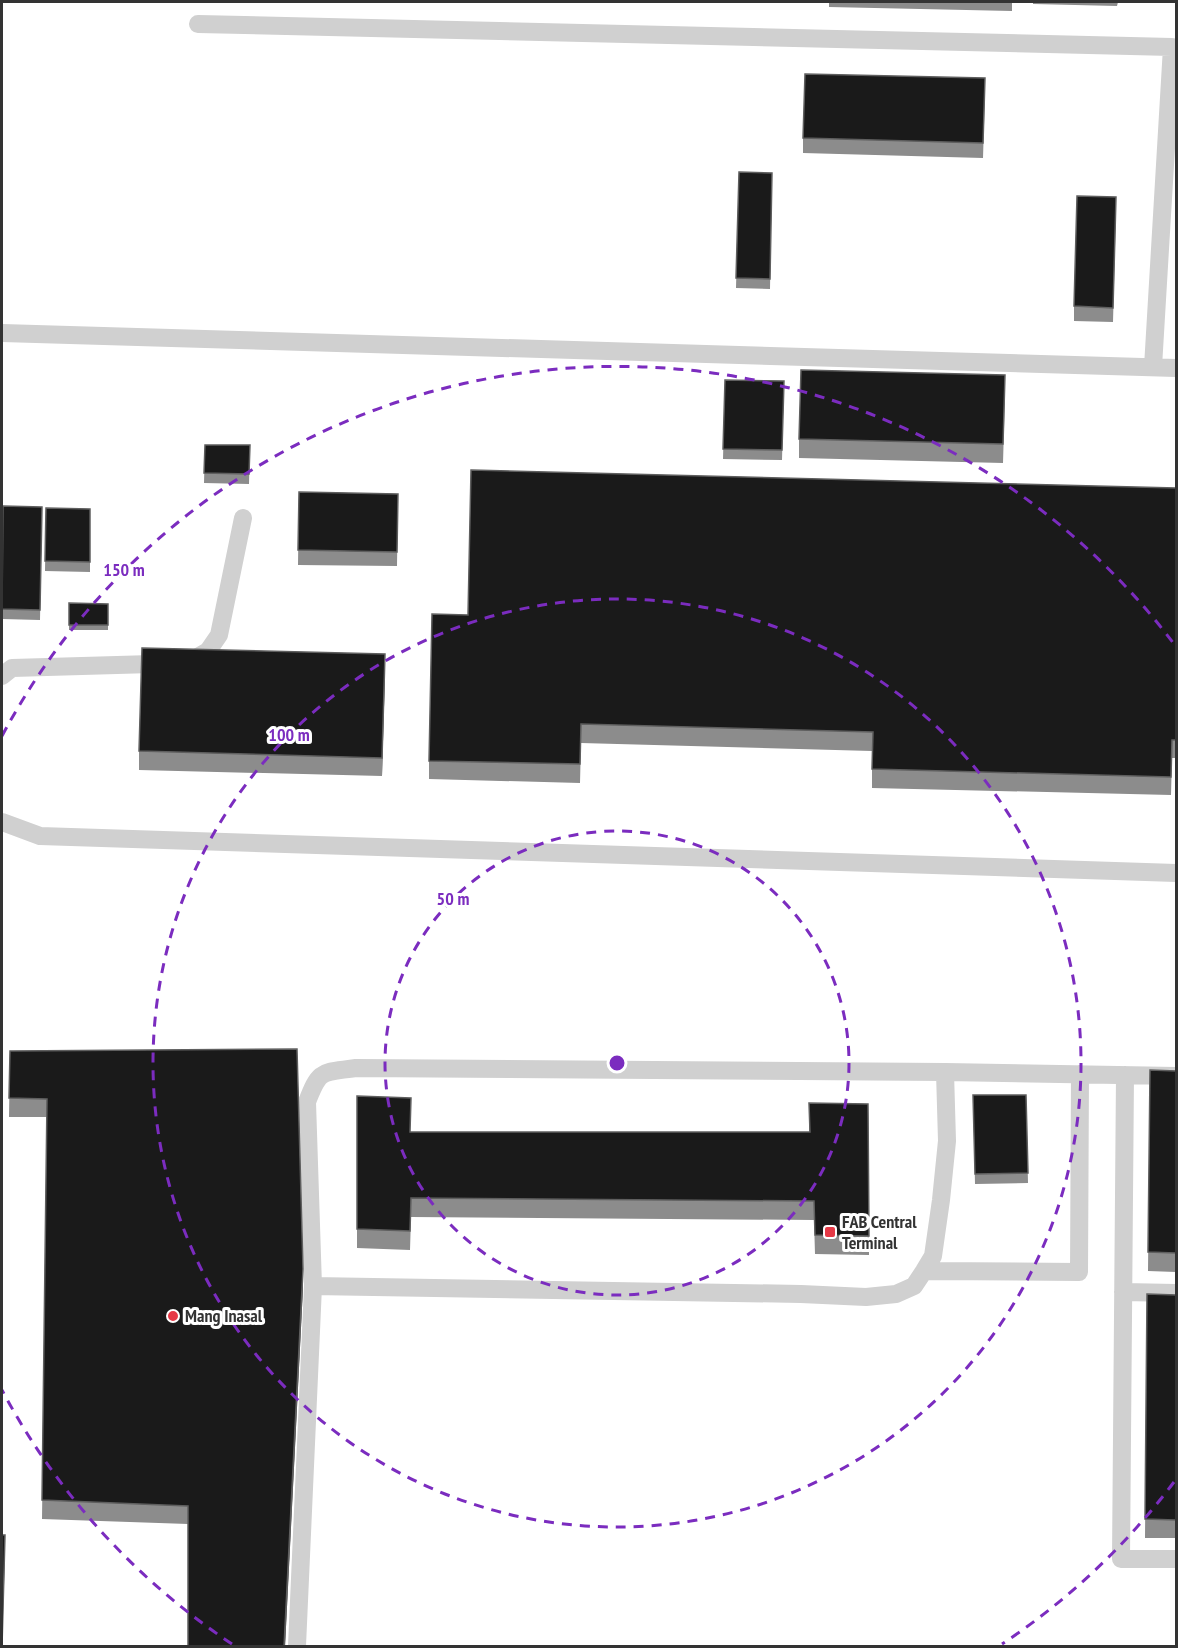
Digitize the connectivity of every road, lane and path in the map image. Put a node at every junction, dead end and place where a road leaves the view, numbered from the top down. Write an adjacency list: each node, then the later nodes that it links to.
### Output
1 (198, 24): 2 (lane)
2 (1174, 47): 4 (lane)
3 (2, 333): 4 (lane)
4 (1153, 367): 5 (lane)
5 (1176, 368)
6 (243, 518): 7 (lane)
7 (2, 676)
8 (2, 822): 9 (lane)
9 (1176, 873)
10 (945, 1072): 11 (lane); 14 (lane); 15 (lane)
11 (1080, 1074): 12 (lane); 14 (lane)
12 (1125, 1075): 13 (lane); 16 (lane)
13 (1176, 1076)
14 (924, 1271): 15 (lane)
15 (313, 1286): 19 (lane)
16 (1124, 1292): 17 (lane); 18 (lane)
17 (1176, 1293)
18 (1176, 1559)
19 (297, 1647)

